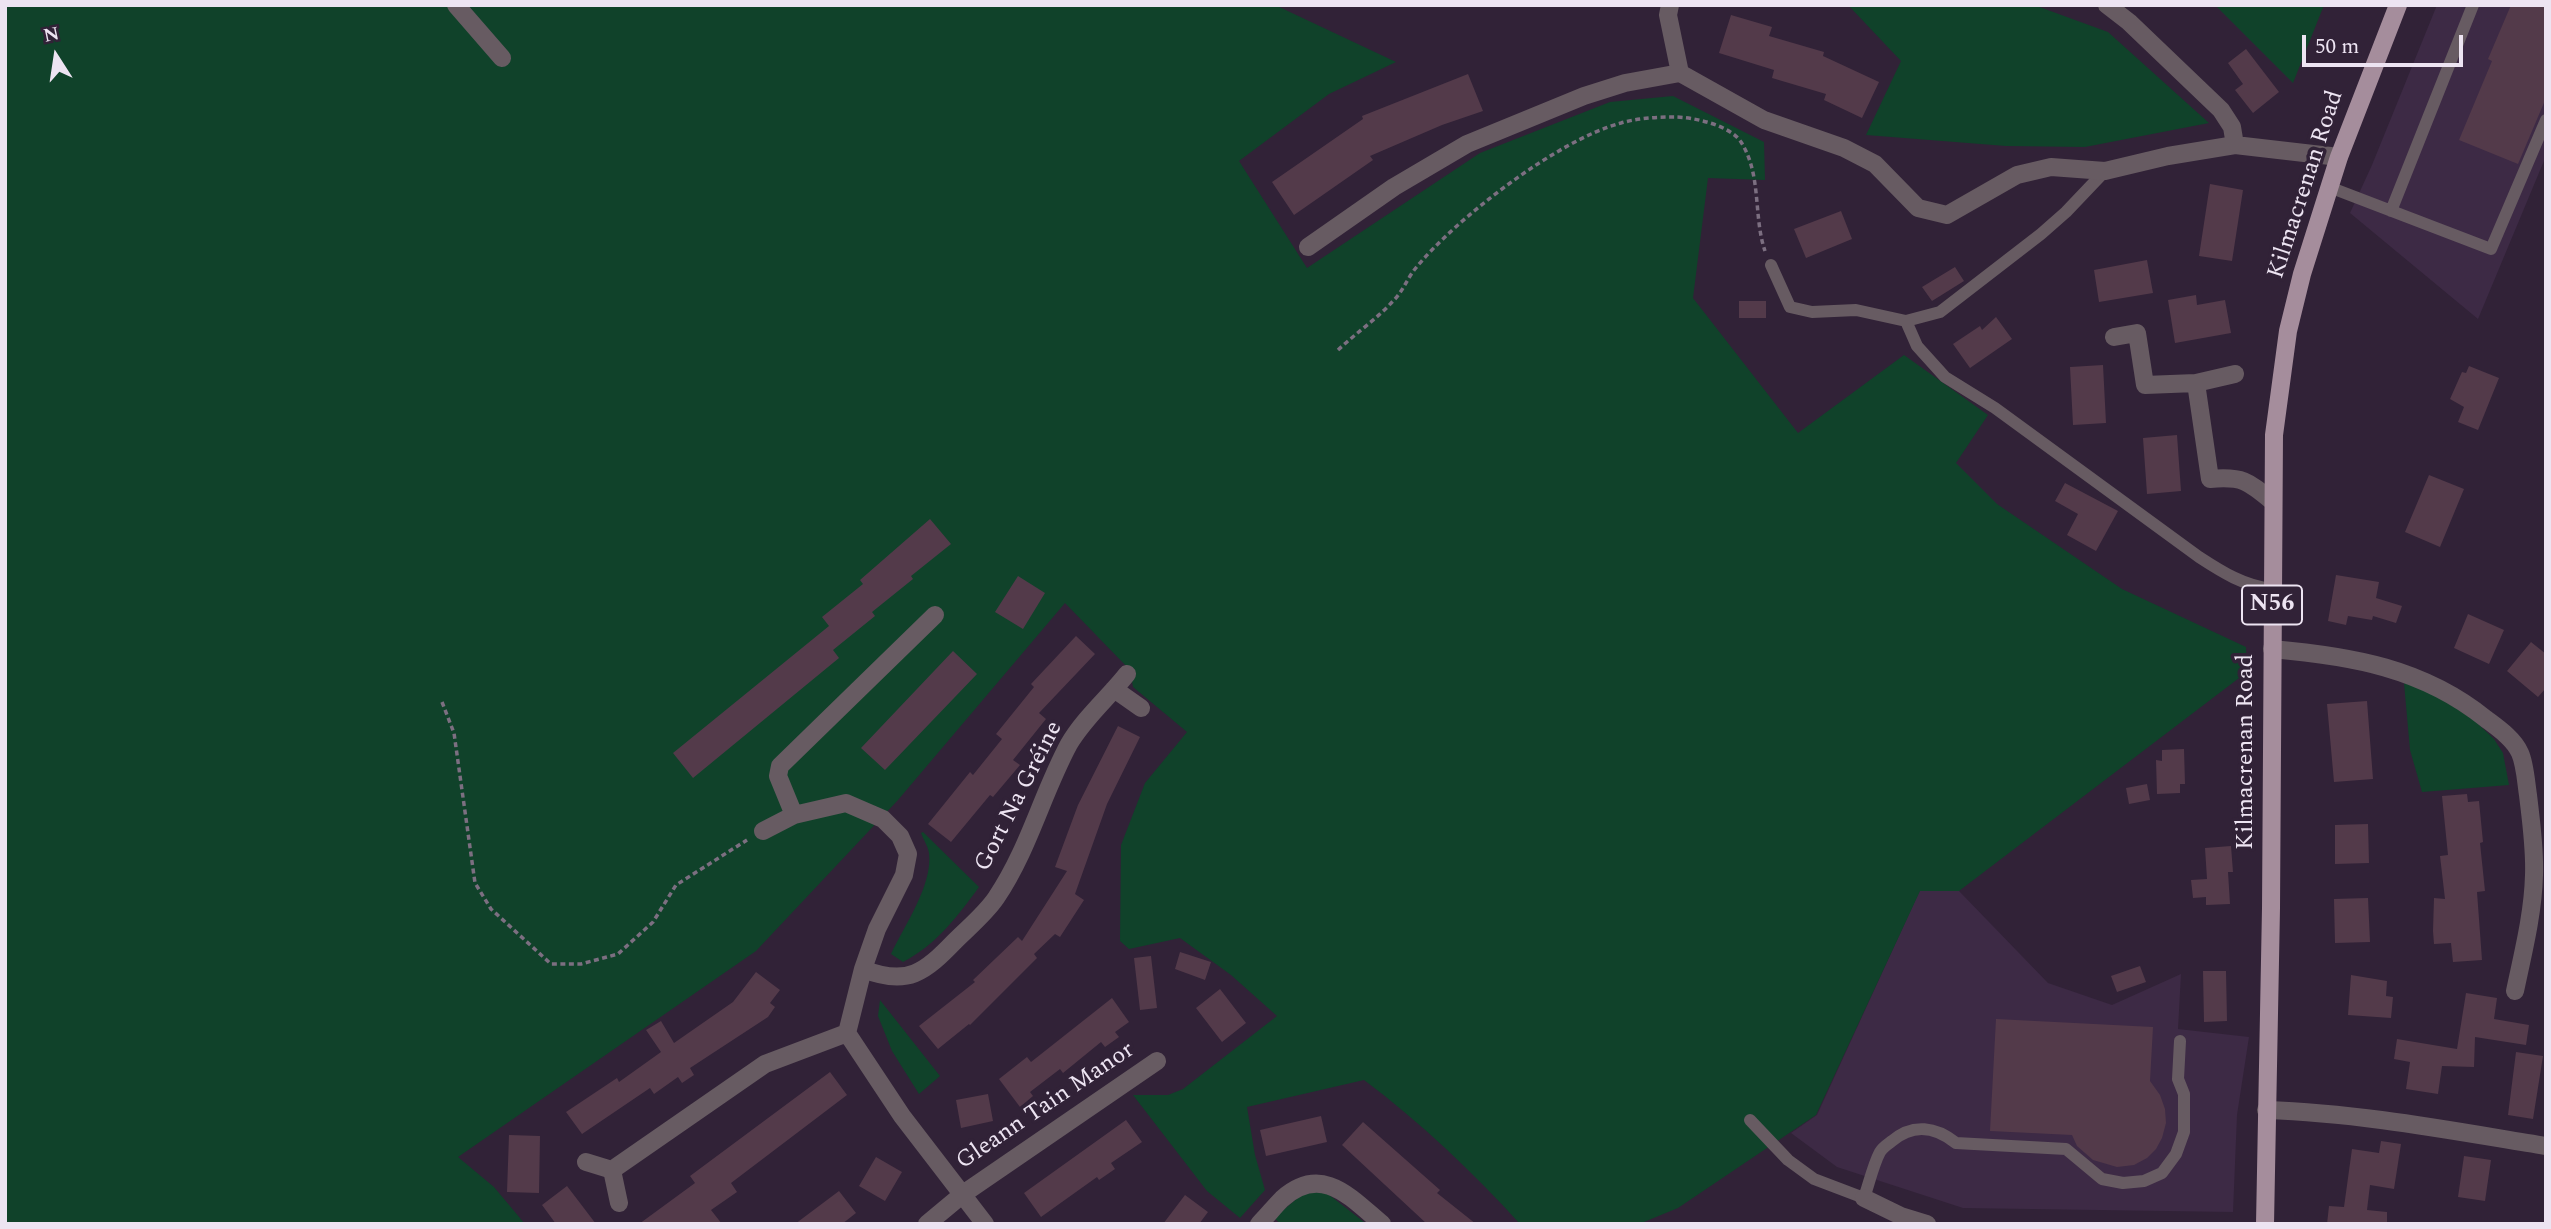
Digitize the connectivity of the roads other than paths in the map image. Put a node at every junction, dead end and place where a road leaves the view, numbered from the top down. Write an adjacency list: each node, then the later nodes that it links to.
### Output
1 (456, 5): 6 (street)
2 (1670, 5): 7 (street)
3 (2107, 5): 9 (street)
4 (2398, 5): 10 (main road, Kilmacrenan Road / N56)
5 (2473, 5): 13 (lane)
6 (502, 58)
7 (1680, 73): 11 (street); 14 (street)
8 (2546, 120): 13 (lane)
9 (2235, 145): 10 (street); 11 (street)
10 (2339, 157): 12 (main road, Kilmacrenan Road / N56)
11 (2105, 171): 16 (lane)
12 (2329, 187): 13 (lane); 20 (main road, Kilmacrenan Road / N56)
13 (2391, 211)
14 (1308, 247)
15 (1771, 265): 16 (lane)
16 (1906, 321): 21 (lane)
17 (2114, 337): 19 (street)
18 (2235, 374): 19 (street)
19 (2196, 383): 20 (street)
20 (2272, 501): 21 (main road, Kilmacrenan Road / N56)
21 (2272, 589): 23 (main road, Kilmacrenan Road / N56)
22 (935, 615): 27 (street)
23 (2272, 649): 30 (street); 34 (main road, Kilmacrenan Road / N56)
24 (1127, 674): 25 (street, Gort Na Gréine)
25 (1114, 689): 26 (street); 29 (street, Gort Na Gréine)
26 (1141, 708)
27 (794, 815): 28 (street); 29 (street)
28 (763, 831)
29 (863, 969): 31 (street)
30 (2515, 991)
31 (847, 1033): 38 (street); 39 (street)
32 (2180, 1041): 40 (lane)
33 (1157, 1061): 39 (street, Gleann Tain Manor)
34 (2266, 1110): 36 (street); 47 (main road, Kilmacrenan Road / N56)
35 (1750, 1120): 40 (lane)
36 (2546, 1146)
37 (586, 1162): 38 (street)
38 (612, 1170): 41 (street)
39 (963, 1194): 42 (street, Gleann Tain Manor); 43 (street, Gleann Tain Manor)
40 (1864, 1199): 46 (street)
41 (619, 1203)
42 (927, 1224)
43 (985, 1224)
44 (1259, 1224): 45 (street)
45 (1382, 1224)
46 (1927, 1224)
47 (2265, 1224)

